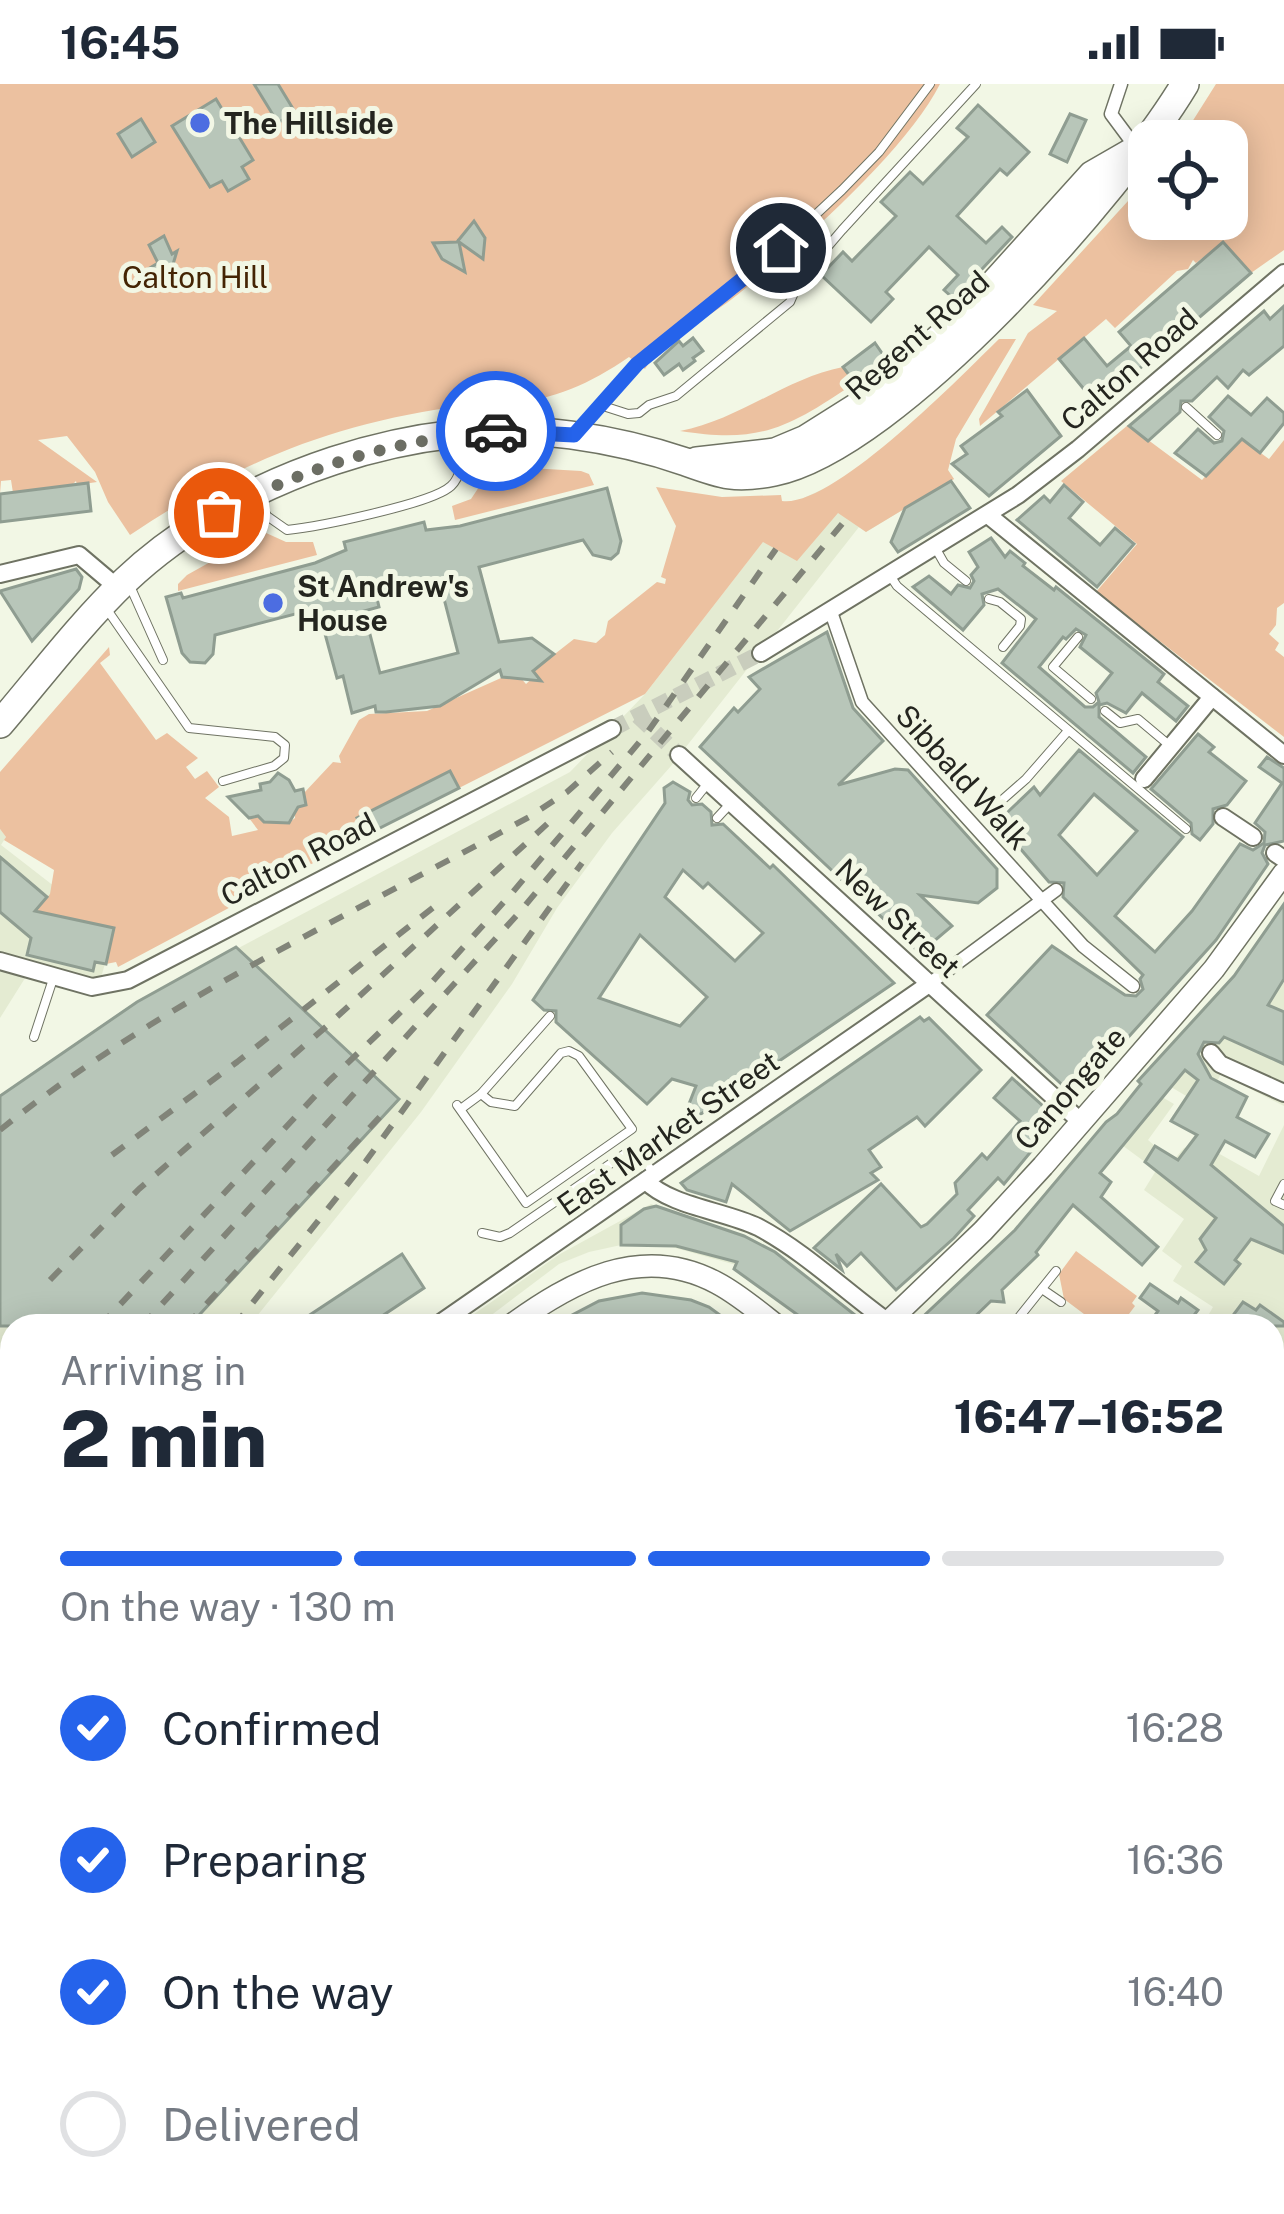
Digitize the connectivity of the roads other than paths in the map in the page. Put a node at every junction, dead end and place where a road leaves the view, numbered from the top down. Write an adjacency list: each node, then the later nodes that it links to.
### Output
1 (930, 84): 9 (lane)
2 (976, 84): 9 (lane)
3 (1121, 84): 6 (street)
4 (1185, 84): 5 (main road, Regent Road)
5 (1158, 120)
6 (1128, 137)
7 (1128, 154): 12 (main road, Regent Road)
8 (1284, 273): 15 (street, Calton Road)
9 (600, 405): 12 (lane)
10 (1186, 407): 13 (lane)
11 (461, 434): 12 (main road, Regent Road); 14 (main road, Regent Road); 14 (lane)
12 (574, 435)
13 (1216, 435)
14 (255, 494): 20 (main road, Regent Road)
15 (988, 515): 16 (street, Calton Road); 27 (street)
16 (935, 548): 18 (street, Calton Road); 19 (lane)
17 (0, 574): 20 (street)
18 (890, 575): 22 (street, Calton Road); 32 (lane)
19 (966, 580)
20 (116, 591): 26 (lane); 30 (main road, Regent Road); 37 (lane)
21 (989, 599): 24 (lane)
22 (831, 612): 25 (street, Calton Road); 48 (street, Sibbald Walk)
23 (1078, 637): 28 (lane)
24 (1003, 647)
25 (760, 653)
26 (163, 660)
27 (1211, 697): 33 (street); 35 (street)
28 (1091, 699)
29 (1106, 711): 33 (lane)
30 (0, 724)
31 (612, 729): 50 (street, Calton Road)
32 (1067, 732): 41 (lane); 44 (lane)
33 (1171, 746): 36 (street)
34 (679, 755): 38 (street, New Street)
35 (1284, 755)
36 (1144, 779)
37 (223, 781)
38 (709, 782): 39 (lane); 40 (street, New Street)
39 (696, 798)
40 (731, 803): 43 (lane); 51 (street, New Street)
41 (993, 808)
42 (1223, 817): 45 (street)
43 (717, 818)
44 (1186, 829)
45 (1253, 837)
46 (1281, 862): 58 (street, Canongate)
47 (1056, 890): 48 (street)
48 (1042, 903): 51 (street); 52 (street, Sibbald Walk)
49 (0, 962): 50 (street, Calton Road)
50 (52, 979): 54 (lane)
51 (928, 983): 58 (street, New Street); 59 (street, East Market Street)
52 (1133, 986)
53 (550, 1016): 57 (lane)
54 (34, 1037)
55 (1210, 1053): 56 (street)
56 (1284, 1093)
57 (482, 1094): 57 (lane)
58 (1080, 1121): 70 (street, Canongate)
59 (651, 1178): 62 (lane); 66 (street, East Market Street); 69 (street)
60 (1284, 1184): 61 (lane)
61 (1284, 1205)
62 (482, 1232)
63 (1056, 1271): 64 (lane)
64 (1042, 1289): 65 (lane); 71 (lane)
65 (1061, 1302)
66 (453, 1314)
67 (528, 1314): 68 (street)
68 (760, 1314)
69 (873, 1314)
70 (896, 1314)
71 (1022, 1314)

